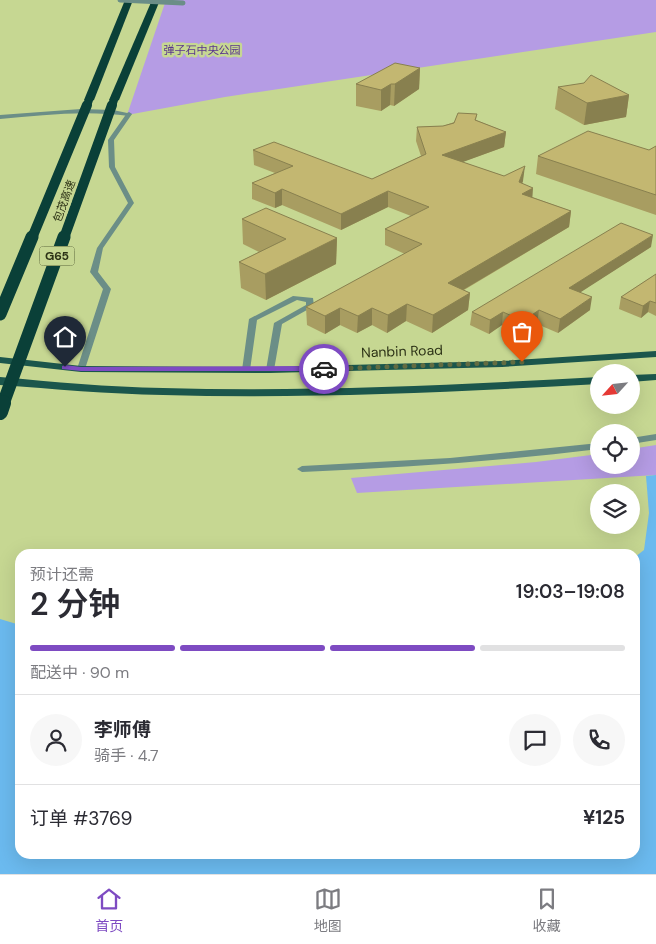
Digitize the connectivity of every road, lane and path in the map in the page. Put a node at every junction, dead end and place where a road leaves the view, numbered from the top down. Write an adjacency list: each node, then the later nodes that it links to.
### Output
1 (120, 0): 4 (lane, bridge)
2 (129, 0): 7 (highway, 包茂高速 / G65, bridge)
3 (156, 0): 17 (highway, 包茂高速 / G65, bridge)
4 (183, 3)
5 (129, 114): 6 (street); 10 (lane)
6 (0, 117)
7 (0, 314)
8 (656, 354): 12 (main road, Nanbin Road)
9 (0, 360): 10 (main road, Nanbin Road)
10 (81, 369): 11 (main road, Nanbin Road)
11 (246, 370): 12 (main road, Nanbin Road); 12 (lane)
12 (270, 370)
13 (656, 377): 14 (main road)
14 (640, 378)
15 (0, 381): 16 (main road)
16 (590, 381)
17 (0, 412)
18 (656, 436): 19 (lane)
19 (640, 439)
20 (590, 447): 21 (lane)
21 (302, 469)

